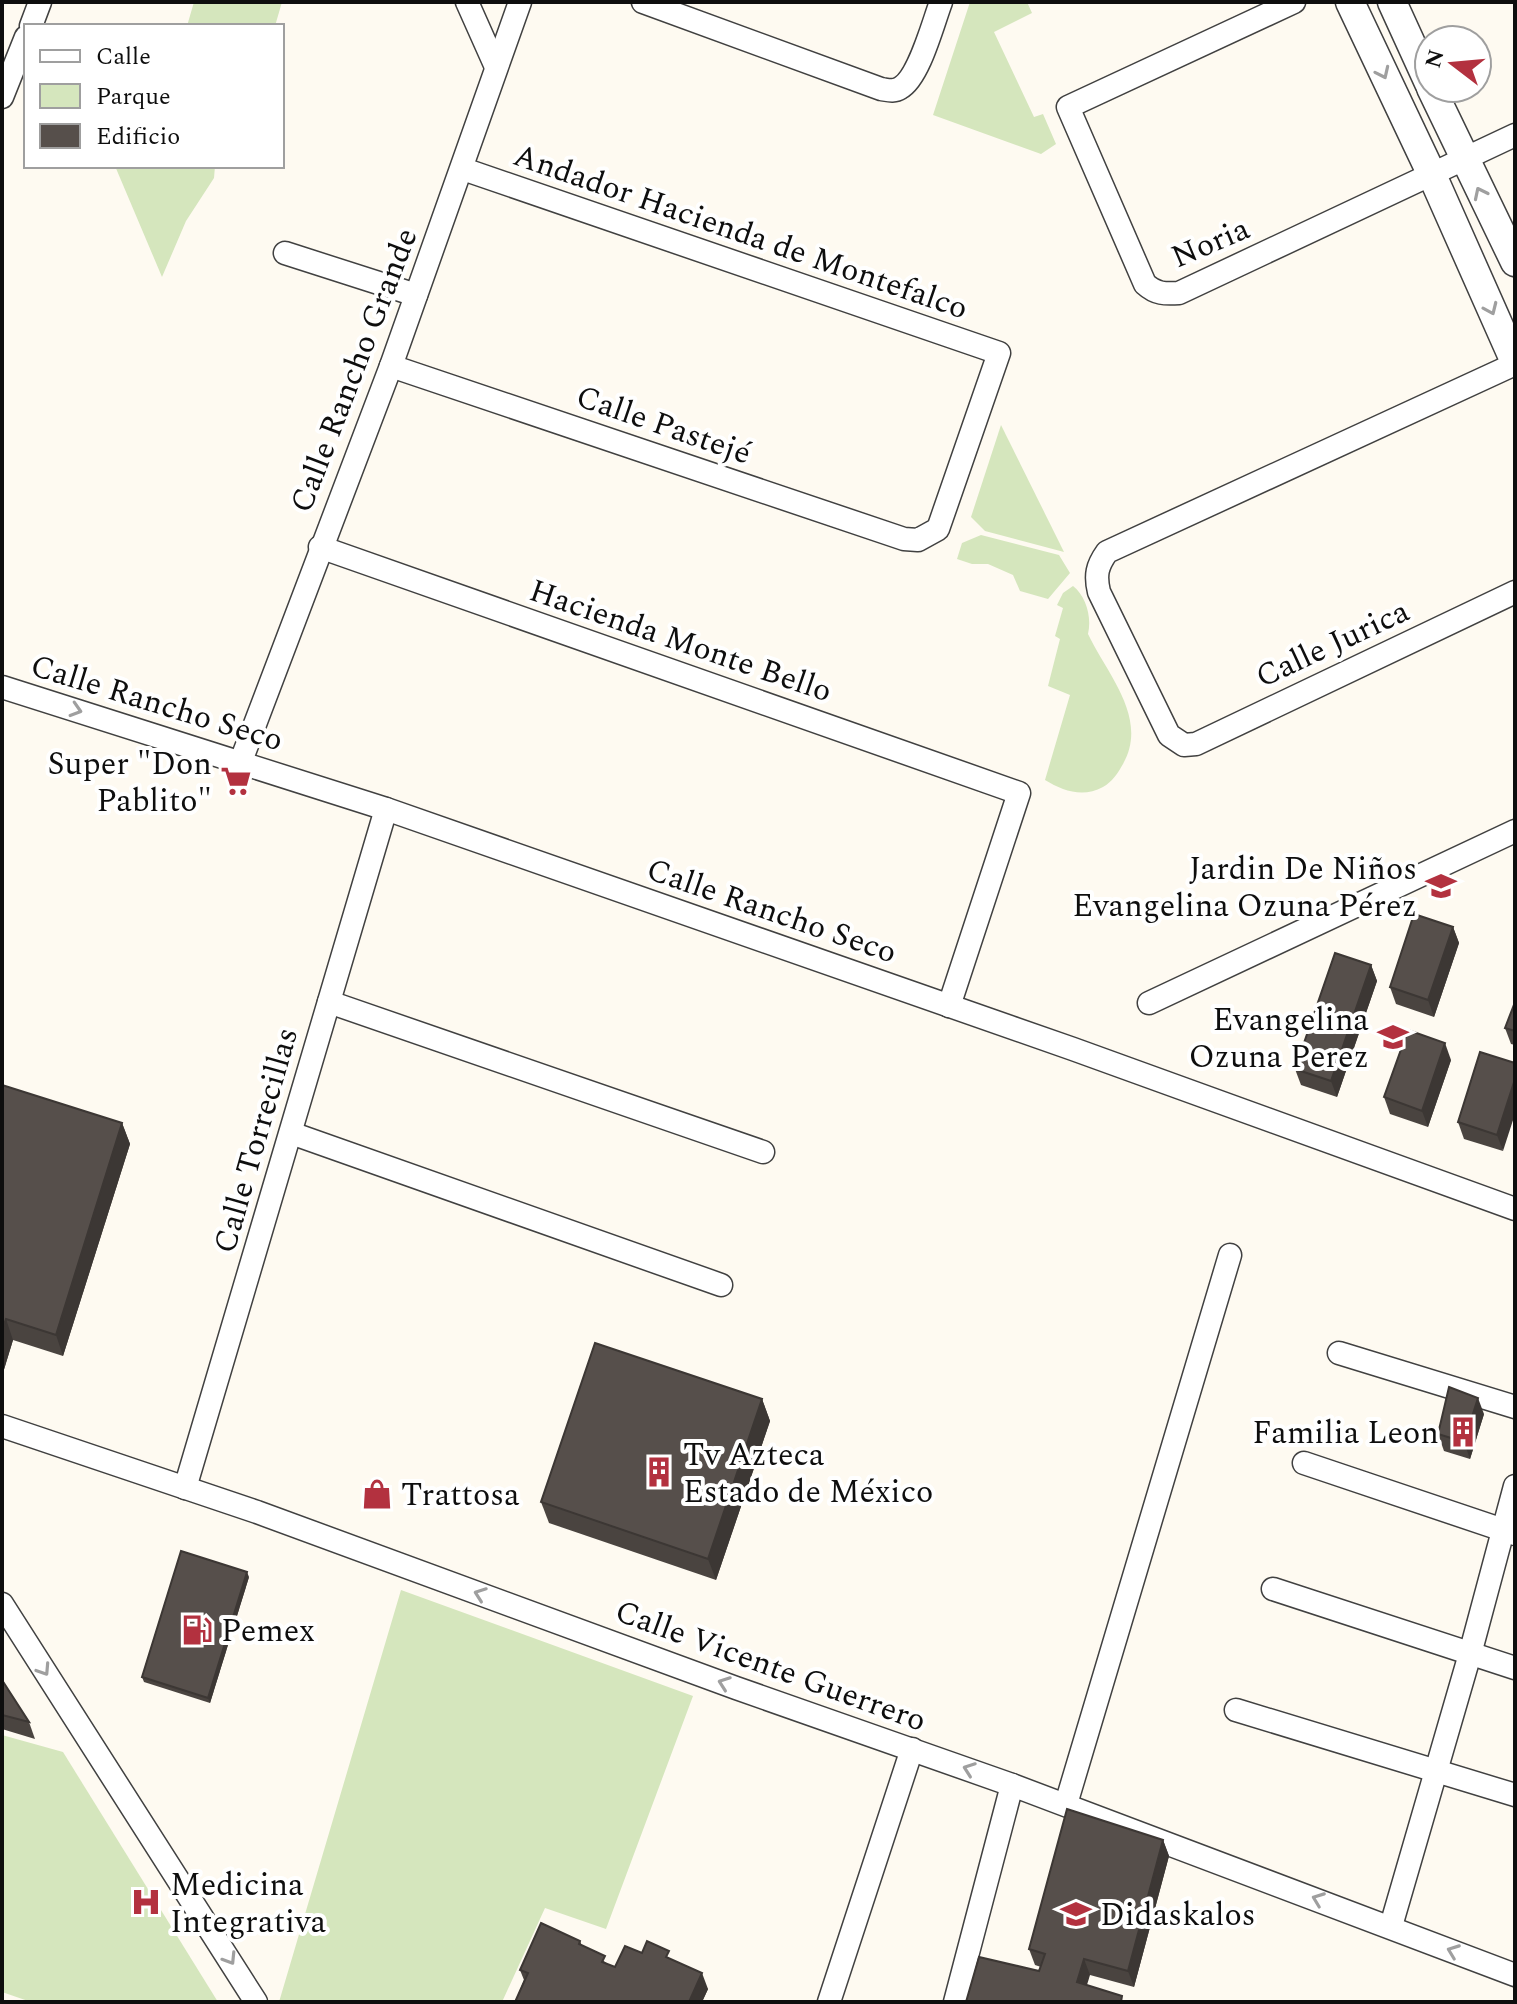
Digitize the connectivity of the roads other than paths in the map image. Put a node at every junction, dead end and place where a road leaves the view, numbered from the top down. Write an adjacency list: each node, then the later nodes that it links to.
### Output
1 (40, 2): 9 (street)
2 (467, 2): 12 (street)
3 (520, 2): 12 (street, Calle Rancho Grande)
4 (643, 2): 5 (street)
5 (941, 2)
6 (1294, 2): 18 (street, Noria)
7 (1350, 2): 18 (street, one-way to 18)
8 (1392, 2): 11 (street)
9 (32, 24)
10 (24, 42): 13 (street)
11 (1413, 48)
12 (496, 67): 17 (street, Calle Rancho Grande)
13 (2, 97)
14 (1439, 104): 16 (street)
15 (1515, 135): 16 (street)
16 (1464, 159): 18 (street); 20 (street, one-way to 16)
17 (463, 169): 21 (street, Calle Rancho Grande); 24 (street, Andador Hacienda de Montefalco)
18 (1432, 175): 22 (street, one-way to 22)
19 (285, 253): 21 (street)
20 (1515, 262)
21 (416, 295): 23 (street, Calle Rancho Grande)
22 (1515, 363): 26 (street, Calle Jurica)
23 (391, 366): 24 (street, Calle Pastejé); 25 (street, Calle Rancho Grande)
24 (918, 540)
25 (320, 547): 28 (street, Calle Rancho Grande); 33 (street, Hacienda Monte Bello)
26 (1515, 592)
27 (2, 687): 28 (street, Calle Rancho Seco, one-way to 28)
28 (241, 761): 29 (street, Calle Rancho Seco)
29 (386, 809): 31 (street, Calle Torrecillas); 33 (street, Calle Rancho Seco)
30 (1515, 831): 32 (street)
31 (329, 1002): 34 (street, Calle Torrecillas); 35 (street)
32 (1149, 1003)
33 (949, 1006): 36 (street, Calle Rancho Seco)
34 (291, 1133): 38 (street); 44 (street, Calle Torrecillas)
35 (763, 1152)
36 (1515, 1209)
37 (1230, 1255): 55 (street)
38 (721, 1285)
39 (1339, 1353): 40 (street)
40 (1515, 1407)
41 (2, 1426): 44 (street, Calle Vicente Guerrero)
42 (1304, 1463): 45 (street)
43 (1515, 1486): 45 (street)
44 (185, 1488): 51 (street, Calle Vicente Guerrero, one-way to 44)
45 (1508, 1532): 48 (street)
46 (1273, 1589): 48 (street)
47 (2, 1604): 58 (street, one-way to 58)
48 (1470, 1654): 49 (street); 52 (street)
49 (1515, 1668)
50 (1236, 1710): 52 (street)
51 (912, 1749): 53 (street, Calle Vicente Guerrero, one-way to 51); 59 (street)
52 (1436, 1770): 54 (street); 56 (street)
53 (1012, 1785): 55 (street, Calle Vicente Guerrero); 60 (street)
54 (1515, 1795)
55 (1066, 1804): 56 (street, Calle Vicente Guerrero, one-way to 55)
56 (1391, 1926): 57 (street, Calle Vicente Guerrero, one-way to 56)
57 (1515, 1975)
58 (256, 2002)
59 (829, 2002)
60 (955, 2002)

